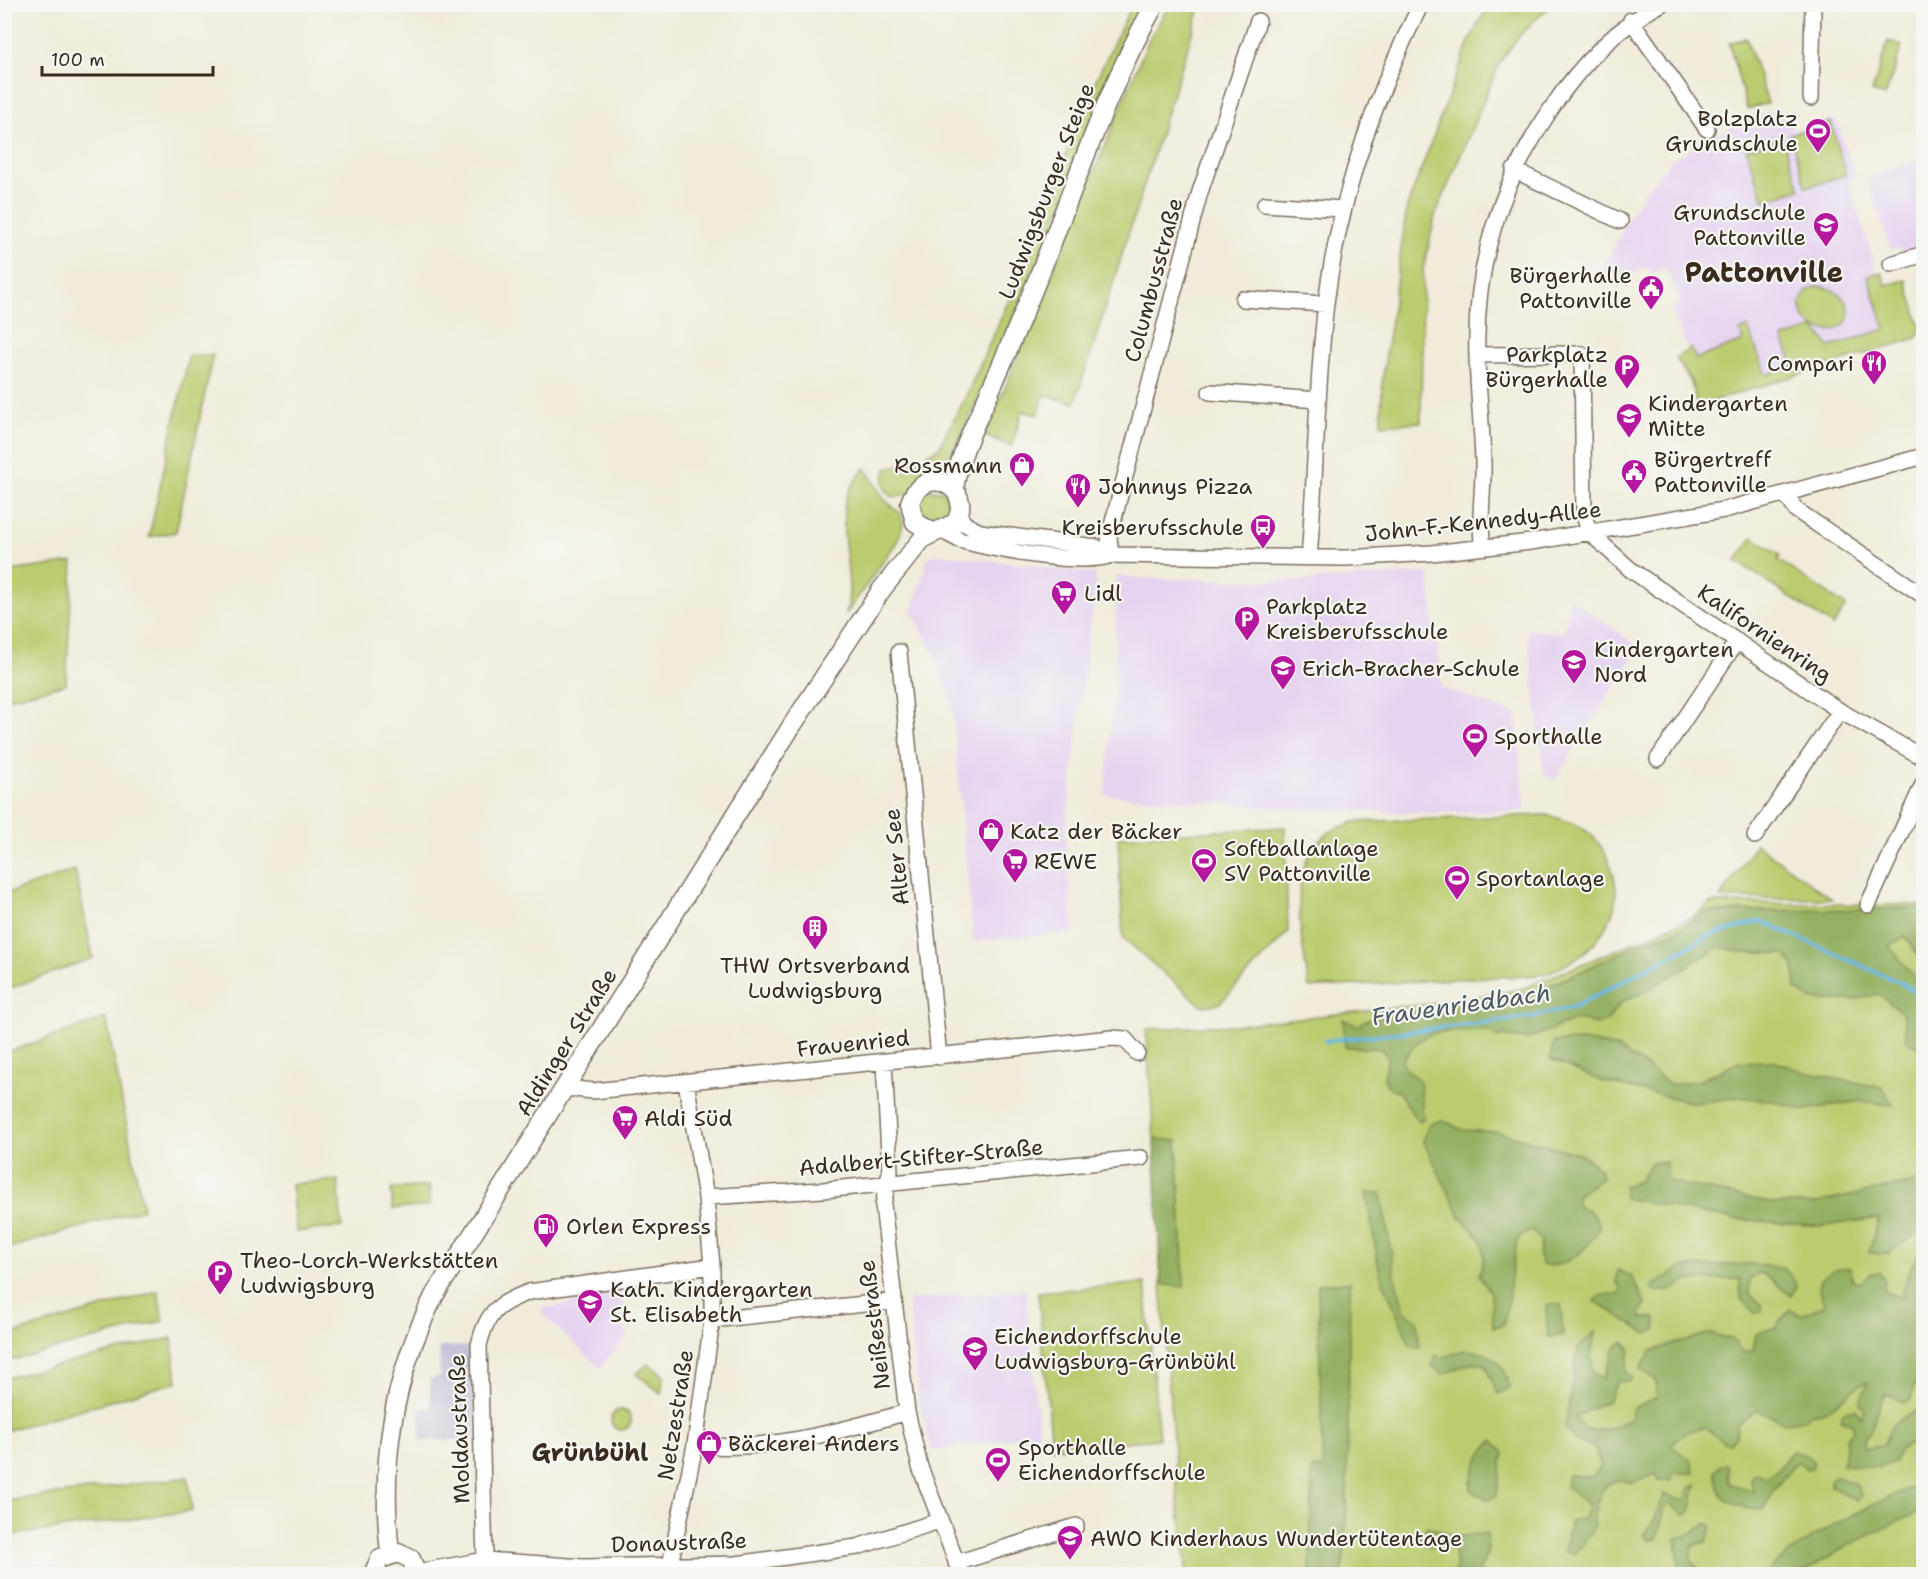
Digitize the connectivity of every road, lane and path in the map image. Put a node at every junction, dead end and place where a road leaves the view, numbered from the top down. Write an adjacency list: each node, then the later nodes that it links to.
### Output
1 (1155, 4): 20 (main road, Ludwigsburger Steige)
2 (1421, 4): 11 (street)
3 (1661, 4): 5 (street)
4 (1813, 4): 7 (street)
5 (1631, 20): 8 (street); 9 (street)
6 (1258, 21): 30 (street, Columbusstraße)
7 (1811, 98)
8 (1707, 129)
9 (1514, 170): 12 (street); 17 (street)
10 (1265, 204): 11 (street)
11 (1343, 209): 16 (street)
12 (1620, 221)
13 (1923, 254): 14 (street)
14 (1891, 264)
15 (1243, 299): 16 (street)
16 (1326, 304): 19 (street)
17 (1477, 355): 28 (street); 29 (street)
18 (1210, 392): 19 (street)
19 (1318, 400): 31 (street)
20 (968, 438): 22 (main road); 23 (main road)
21 (1923, 456): 24 (street, John-F.-Kennedy-Allee)
22 (933, 481): 23 (main road); 26 (main road)
23 (954, 490): 25 (main road)
24 (1785, 495): 28 (street, John-F.-Kennedy-Allee); 33 (street)
25 (959, 516): 27 (main road); 30 (street, John-F.-Kennedy-Allee)
26 (915, 522): 27 (main road); 32 (main road)
27 (937, 532): 30 (street, John-F.-Kennedy-Allee); 32 (main road)
28 (1590, 533): 29 (street, John-F.-Kennedy-Allee); 34 (street, Kalifornienring)
29 (1483, 547): 31 (street, John-F.-Kennedy-Allee)
30 (1111, 555): 31 (street, John-F.-Kennedy-Allee)
31 (1309, 558)
32 (882, 589): 46 (main road, Aldinger Straße)
33 (1923, 596)
34 (1737, 641): 36 (street, Kalifornienring); 38 (street)
35 (899, 652): 43 (street, Alter See)
36 (1840, 711): 37 (street, Kalifornienring); 40 (street)
37 (1923, 758)
38 (1658, 759)
39 (1923, 782): 41 (street)
40 (1755, 836)
41 (1868, 905)
42 (1137, 1053): 43 (street, Frauenried)
43 (939, 1057): 44 (street, Frauenried)
44 (884, 1063): 45 (street, Frauenried); 48 (street, Neißestraße)
45 (686, 1082): 46 (street, Frauenried); 49 (street, Netzestraße)
46 (566, 1088): 57 (main road, Aldinger Straße)
47 (1141, 1158): 48 (street, Adalbert-Stifter-Straße)
48 (887, 1183): 49 (street, Adalbert-Stifter-Straße); 51 (street, Neißestraße)
49 (706, 1197): 50 (street, Netzestraße)
50 (712, 1266): 52 (street, Netzestraße); 58 (street, Moldaustraße)
51 (893, 1301): 52 (street); 53 (street, Neißestraße)
52 (712, 1320): 54 (street, Netzestraße)
53 (907, 1412): 54 (street); 55 (street, Neißestraße)
54 (695, 1445): 61 (street, Netzestraße)
55 (939, 1521): 59 (street, Neißestraße); 61 (street, Donaustraße)
56 (1076, 1526): 59 (street)
57 (390, 1554): 62 (main road); 63 (main road)
58 (485, 1560): 60 (street, Donaustraße); 61 (street, Donaustraße)
59 (958, 1569)
60 (450, 1570): 62 (street, Donaustraße)
61 (670, 1570)
62 (417, 1573)
63 (373, 1575)

